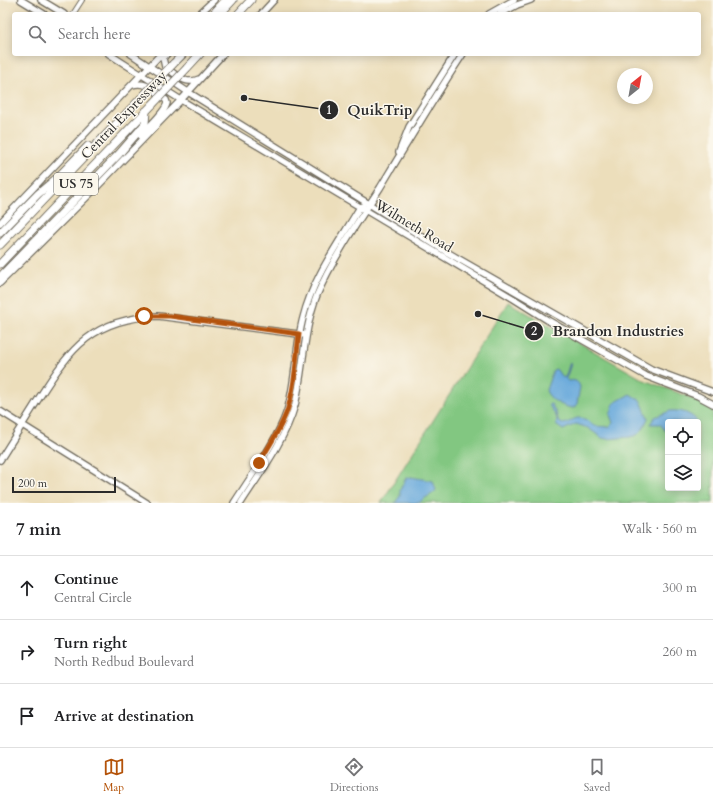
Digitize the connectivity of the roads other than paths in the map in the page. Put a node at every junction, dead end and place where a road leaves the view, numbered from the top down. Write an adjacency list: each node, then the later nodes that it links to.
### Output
1 (20, 0): 11 (main road)
2 (41, 0): 12 (main road)
3 (82, 0): 13 (street)
4 (214, 0): 14 (main road)
5 (226, 0): 15 (highway)
6 (233, 0): 16 (highway)
7 (251, 0): 17 (highway)
8 (274, 0): 18 (main road)
9 (514, 0): 19 (main road)
10 (527, 1): 20 (main road)
11 (41, 12)
12 (61, 12)
13 (74, 12)
14 (201, 12)
15 (215, 12)
16 (222, 12)
17 (240, 12)
18 (263, 12)
19 (493, 12)
20 (504, 12)
21 (112, 56): 33 (main road, Wilmeth Road)
22 (134, 56): 32 (main road, Wilmeth Road)
23 (159, 56): 32 (main road)
24 (165, 56): 34 (main road)
25 (178, 56): 31 (highway)
26 (181, 56): 31 (highway, Central Expressway / US 75)
27 (198, 56): 38 (highway, Central Expressway / US 75, bridge)
28 (221, 56): 34 (main road)
29 (454, 56): 43 (main road)
30 (462, 56): 43 (main road)
31 (173, 64): 40 (highway, Central Expressway / US 75, bridge)
32 (150, 66): 33 (main road); 36 (main road, Wilmeth Road)
33 (142, 74): 35 (main road); 37 (main road, Wilmeth Road)
34 (201, 78): 36 (main road)
35 (131, 85): 42 (main road); 48 (main road)
36 (188, 92): 37 (main road); 41 (main road, Wilmeth Road)
37 (180, 100): 39 (main road, Wilmeth Road); 42 (main road)
38 (146, 111): 51 (highway, Central Expressway / US 75); 52 (highway)
39 (203, 113): 41 (main road); 45 (main road, Wilmeth Road)
40 (116, 123): 49 (highway); 50 (highway, Central Expressway / US 75)
41 (246, 127): 44 (main road, Wilmeth Road)
42 (132, 150): 53 (main road)
43 (398, 158): 46 (main road)
44 (301, 161): 45 (main road); 46 (main road, Wilmeth Road)
45 (296, 168): 47 (main road, Wilmeth Road)
46 (369, 204): 47 (main road); 54 (main road, Wilmeth Road)
47 (363, 209): 55 (main road, Wilmeth Road); 56 (main road); 57 (main road)
48 (0, 222)
49 (0, 232)
50 (0, 245)
51 (0, 264)
52 (0, 277)
53 (0, 283)
54 (503, 285): 55 (main road); 58 (main road, Wilmeth Road)
55 (500, 290): 59 (main road, Wilmeth Road)
56 (299, 334): 57 (main road); 61 (main road); 62 (main road)
57 (306, 335): 61 (main road)
58 (713, 392)
59 (713, 404)
60 (0, 411): 62 (main road)
61 (288, 417): 64 (main road)
62 (22, 424): 63 (main road); 65 (main road)
63 (0, 460)
64 (249, 485): 66 (main road); 67 (main road)
65 (147, 503)
66 (234, 503)
67 (241, 503)

